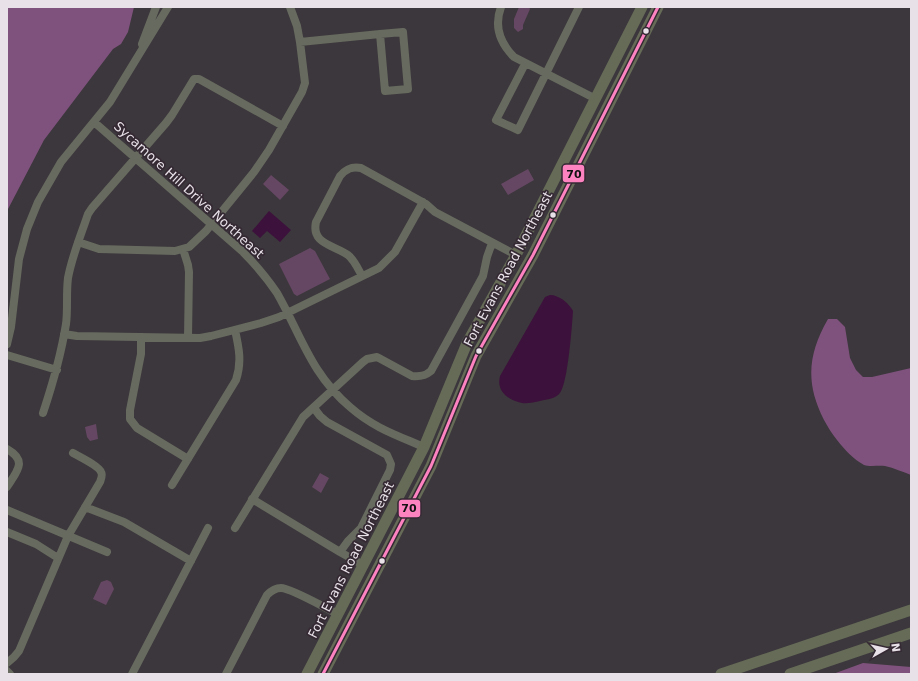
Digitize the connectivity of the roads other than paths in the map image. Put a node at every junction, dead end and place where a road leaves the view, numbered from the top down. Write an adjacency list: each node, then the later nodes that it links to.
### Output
1 (156, 7): 10 (street)
2 (168, 7): 10 (street)
3 (290, 7): 9 (street)
4 (501, 7): 11 (street)
5 (579, 7): 12 (street)
6 (642, 7): 13 (main road, Fort Evans Road Northeast)
7 (658, 7): 62 (main road, Fort Evans Road Northeast)
8 (380, 34): 8 (street); 9 (street)
9 (300, 42): 15 (street)
10 (136, 61): 14 (street)
11 (525, 64): 12 (street); 12 (street)
12 (545, 74): 13 (street)
13 (596, 99): 22 (main road, Fort Evans Road Northeast)
14 (94, 122): 16 (street, Sycamore Hill Drive Northeast); 29 (street)
15 (283, 126): 16 (street); 18 (street)
16 (136, 158): 18 (street, Sycamore Hill Drive Northeast); 19 (street)
17 (423, 202): 20 (street); 23 (street); 23 (street)
18 (211, 224): 21 (street); 24 (street, Sycamore Hill Drive Northeast)
19 (78, 242): 21 (street); 26 (street)
20 (492, 244): 22 (street); 32 (street)
21 (183, 249): 28 (street)
22 (516, 255): 35 (main road, Fort Evans Road Northeast)
23 (362, 276): 24 (street)
24 (287, 314): 25 (street); 32 (street, Sycamore Hill Drive Northeast)
25 (235, 330): 28 (street); 38 (street)
26 (64, 334): 27 (street); 31 (street)
27 (141, 337): 28 (street); 38 (street)
28 (188, 338)
29 (7, 344)
30 (7, 355): 31 (street)
31 (57, 370): 34 (street)
32 (333, 391): 33 (street); 35 (street, Sycamore Hill Drive Northeast)
33 (314, 408): 41 (street); 49 (street)
34 (43, 413)
35 (424, 447): 52 (main road, Fort Evans Road Northeast)
36 (7, 448): 40 (street)
37 (73, 453): 42 (street)
38 (188, 459): 39 (street)
39 (172, 485)
40 (7, 487)
41 (252, 499): 45 (street); 49 (street)
42 (85, 507): 47 (street); 51 (street)
43 (7, 510): 47 (street)
44 (208, 528): 51 (street)
45 (235, 528)
46 (7, 532): 50 (street)
47 (68, 536): 48 (street); 50 (street)
48 (107, 552)
49 (340, 552): 52 (street)
50 (58, 558): 56 (street)
51 (190, 561): 59 (street)
52 (363, 565): 54 (main road, Fort Evans Road Northeast)
53 (911, 610): 63 (main road)
54 (338, 614): 60 (street); 61 (main road, Fort Evans Road Northeast)
55 (911, 633): 64 (main road)
56 (7, 663)
57 (7, 671): 58 (street)
58 (10, 674)
59 (132, 674)
60 (226, 674)
61 (307, 674)
62 (323, 674)
63 (722, 674)
64 (790, 674)

